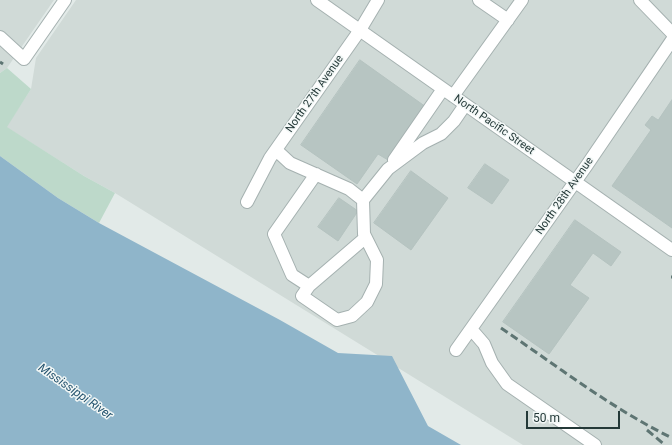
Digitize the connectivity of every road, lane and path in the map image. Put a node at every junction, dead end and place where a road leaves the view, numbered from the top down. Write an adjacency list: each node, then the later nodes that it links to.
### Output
1 (65, 0): 11 (street)
2 (317, 0): 8 (street, North Pacific Street)
3 (378, 0): 8 (street, North 27th Avenue)
4 (479, 0): 7 (street)
5 (522, 0): 7 (street)
6 (640, 0): 9 (street)
7 (508, 20): 12 (street)
8 (360, 30): 12 (street, North Pacific Street); 14 (street, North 27th Avenue)
9 (672, 33)
10 (672, 40): 17 (street, North 28th Avenue)
11 (1, 41)
12 (448, 93): 13 (street, North Pacific Street); 15 (street)
13 (466, 105): 15 (street); 17 (street, North Pacific Street)
14 (273, 154): 16 (street); 19 (street, North 27th Avenue)
15 (388, 169): 18 (street)
16 (316, 174): 18 (street); 22 (street)
17 (575, 181): 21 (street, North Pacific Street); 23 (street, North 28th Avenue)
18 (363, 200): 20 (street)
19 (247, 202)
20 (365, 238): 22 (street); 22 (street)
21 (672, 250)
22 (305, 291)
23 (471, 329): 24 (street, North 28th Avenue); 25 (street)
24 (456, 350)
25 (595, 445)

